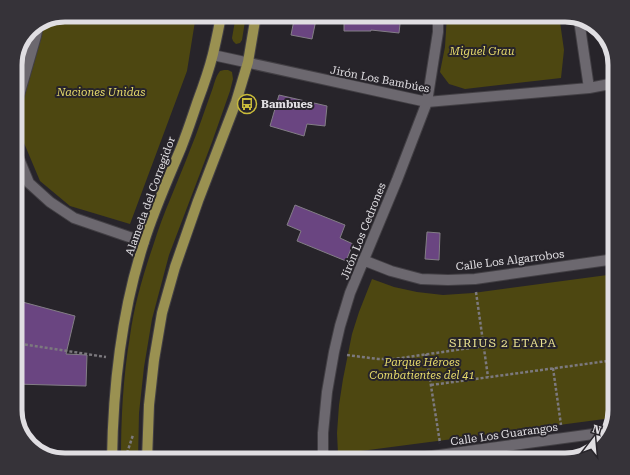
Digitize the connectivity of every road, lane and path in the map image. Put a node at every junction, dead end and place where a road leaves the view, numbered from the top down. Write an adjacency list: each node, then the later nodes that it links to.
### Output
1 (220, 22): 6 (main road, Alameda del Corregidor)
2 (255, 22): 7 (main road)
3 (438, 22): 11 (street, Jirón Los Cedrones)
4 (580, 24): 10 (street)
5 (36, 34): 9 (street)
6 (213, 55): 7 (street, Jirón Los Bambúes); 13 (main road, Alameda del Corregidor)
7 (248, 62): 11 (street, Jirón Los Bambúes); 29 (main road)
8 (608, 84): 10 (street, Jirón Los Bambúes)
9 (22, 85)
10 (589, 88): 11 (street, Jirón Los Bambúes)
11 (427, 102): 15 (street, Jirón Los Cedrones)
12 (22, 165): 13 (street)
13 (144, 242): 21 (main road, Alameda del Corregidor)
14 (608, 259): 16 (street, Calle Los Algarrobos)
15 (364, 260): 16 (street, Calle Los Algarrobos); 19 (street, Jirón Los Cedrones)
16 (475, 279): 18 (path)
17 (22, 344): 21 (path)
18 (484, 346): 20 (path); 24 (path)
19 (334, 352): 20 (path); 30 (street, Jirón Los Cedrones)
20 (426, 354): 25 (path)
21 (118, 359): 28 (main road, Alameda del Corregidor)
22 (608, 361): 23 (path)
23 (553, 368): 24 (path); 27 (path)
24 (488, 377): 25 (path)
25 (431, 385): 31 (path)
26 (601, 433): 27 (street, Calle Los Guarangos)
27 (563, 437): 32 (street, Calle Los Guarangos)
28 (112, 453)
29 (147, 453)
30 (323, 453)
31 (442, 453)
32 (455, 453)

